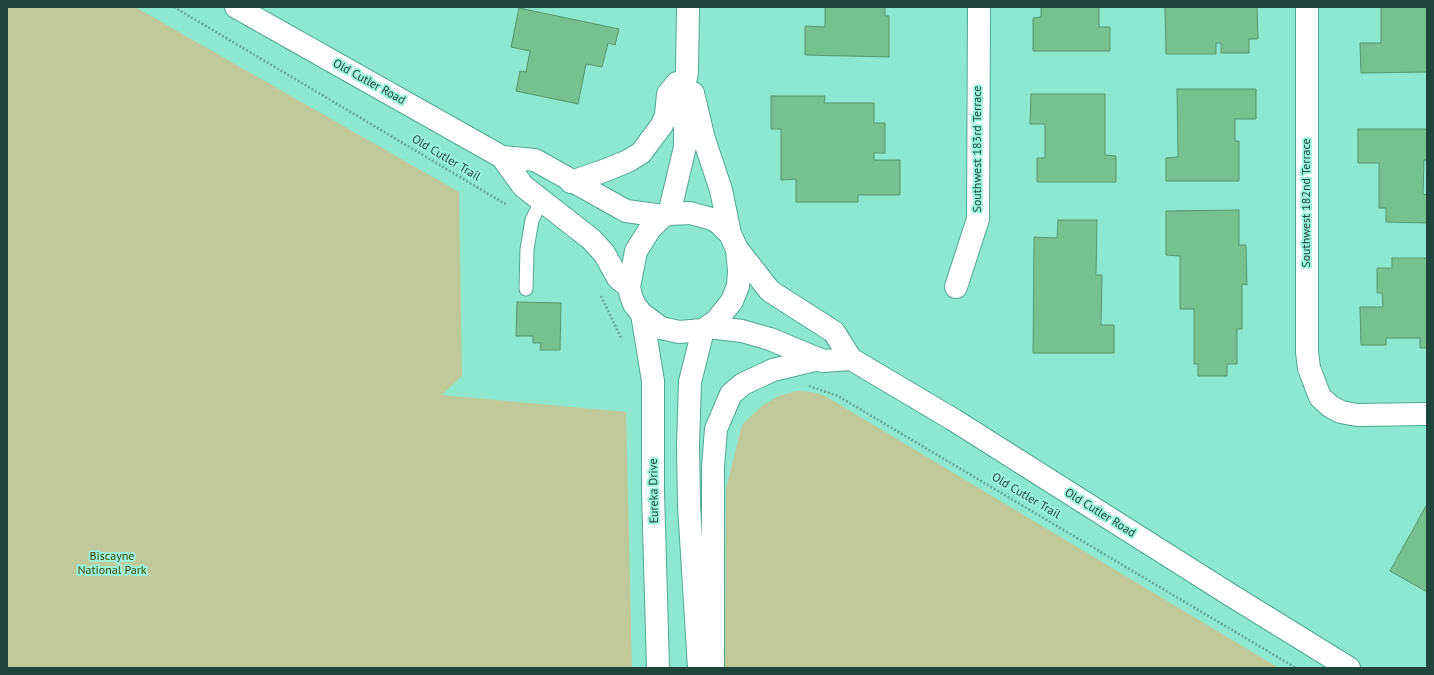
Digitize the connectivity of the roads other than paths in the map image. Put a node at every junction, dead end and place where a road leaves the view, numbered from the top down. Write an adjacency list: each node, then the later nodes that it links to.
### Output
1 (236, 7): 6 (main road, Old Cutler Road)
2 (688, 7): 5 (main road)
3 (979, 7): 12 (main road, Southwest 183rd Terrace)
4 (1307, 7): 18 (main road, Southwest 182nd Terrace)
5 (687, 72): 7 (main road); 9 (main road); 10 (main road)
6 (502, 157): 7 (main road, Old Cutler Road); 8 (main road, Old Cutler Road)
7 (571, 182): 9 (main road, Old Cutler Road)
8 (542, 200): 11 (main road, Old Cutler Road); 13 (lane)
9 (666, 215): 10 (main road); 11 (main road)
10 (734, 242): 15 (main road); 16 (main road, Old Cutler Road)
11 (629, 287): 14 (main road)
12 (956, 288)
13 (526, 289)
14 (642, 314): 15 (main road); 19 (main road, Eureka Drive)
15 (705, 328): 17 (main road); 20 (main road)
16 (851, 358): 17 (main road); 22 (main road, Old Cutler Road)
17 (820, 359): 21 (main road)
18 (1427, 414)
19 (658, 668)
20 (699, 668)
21 (713, 668)
22 (1349, 668)

